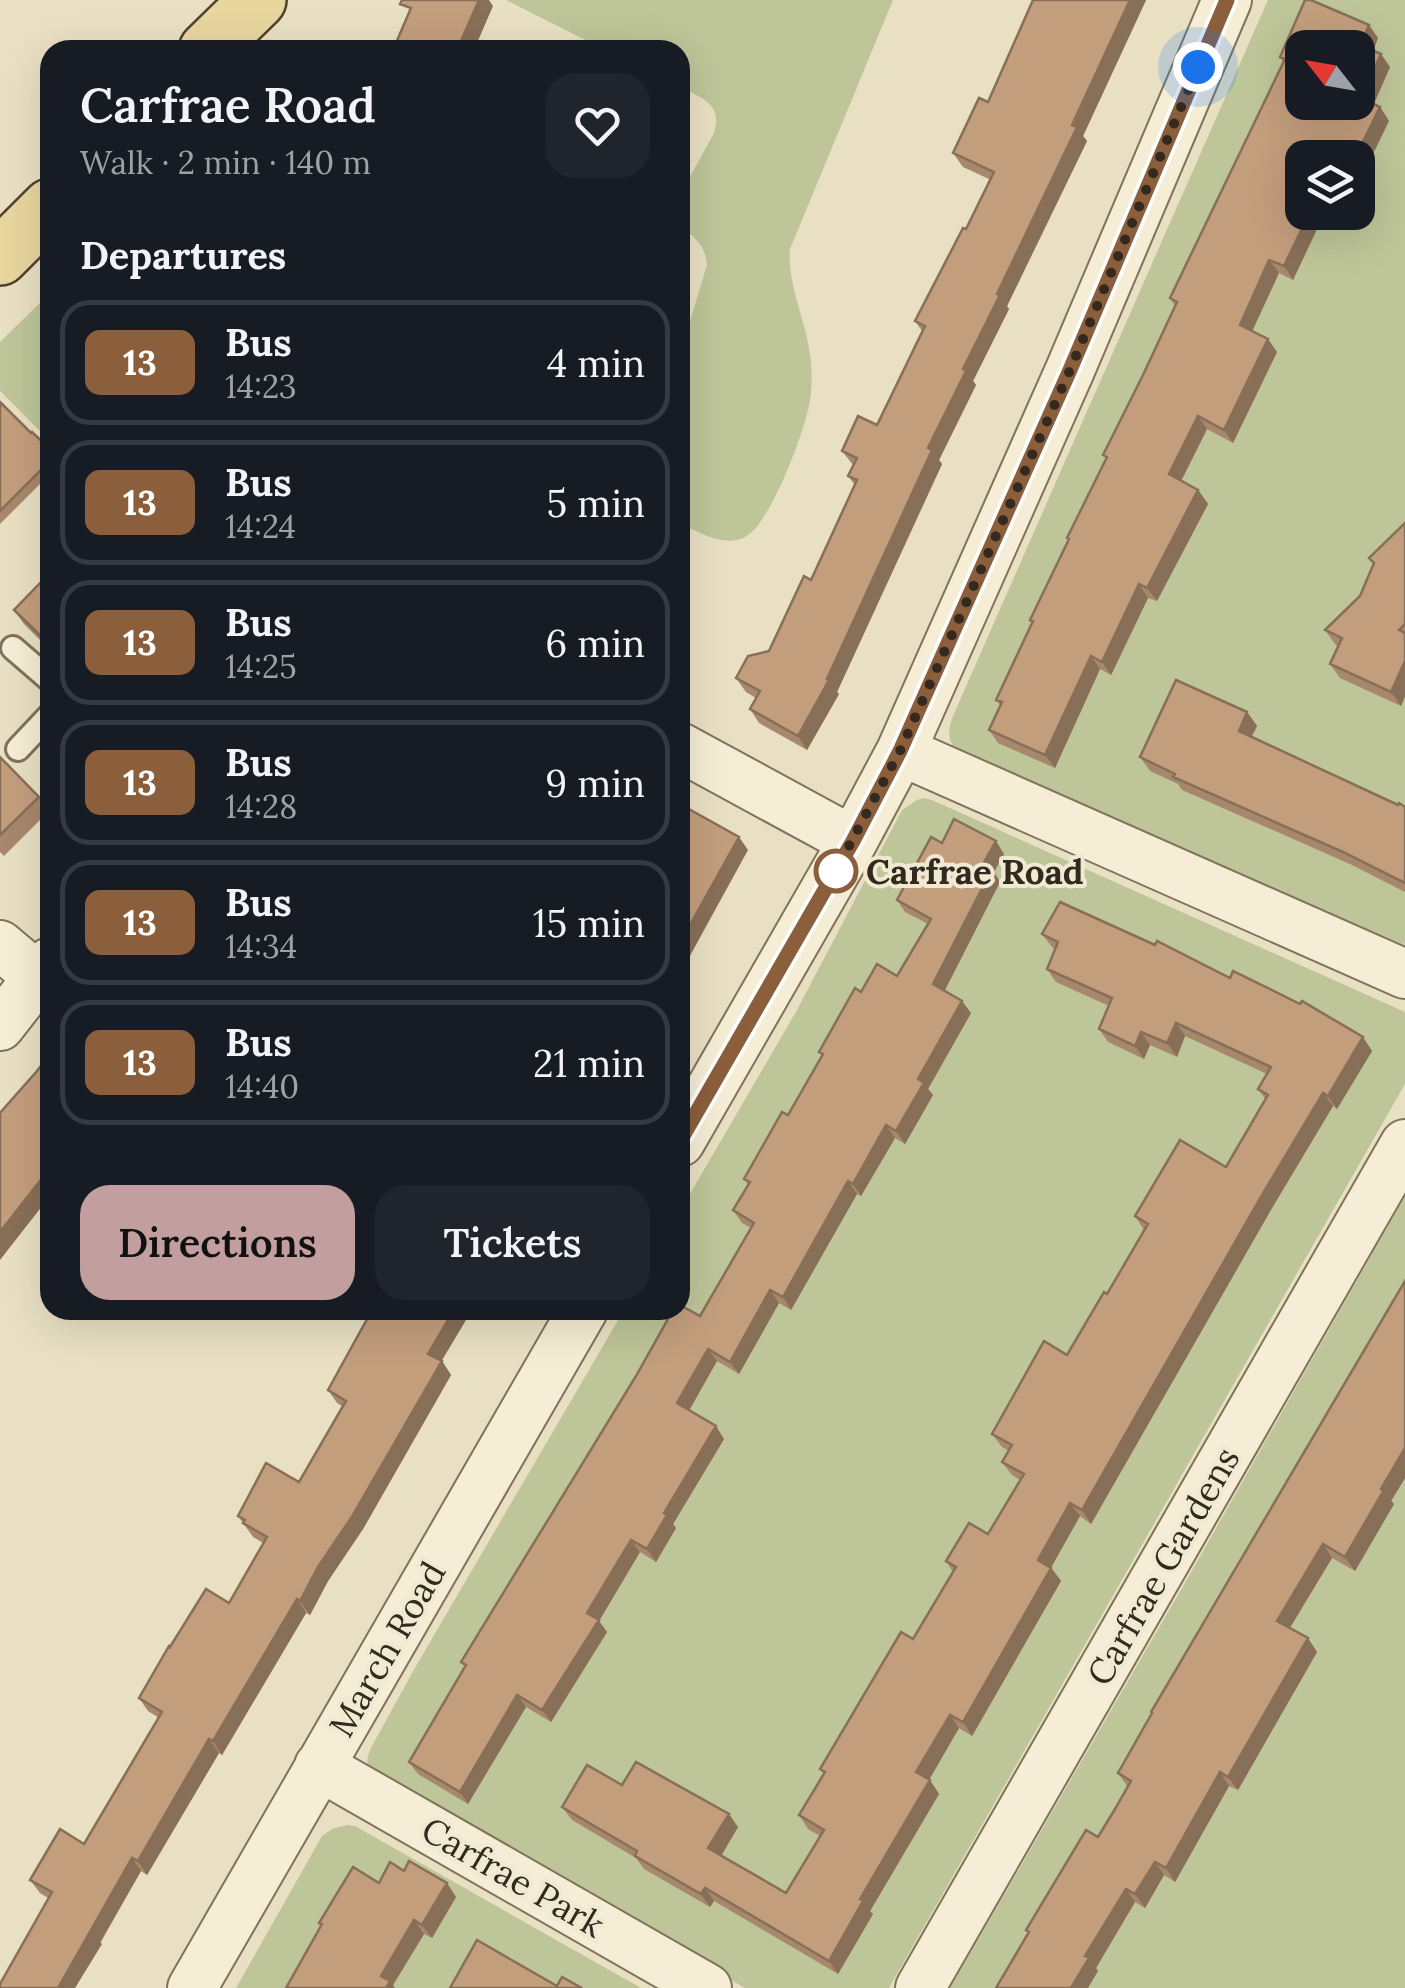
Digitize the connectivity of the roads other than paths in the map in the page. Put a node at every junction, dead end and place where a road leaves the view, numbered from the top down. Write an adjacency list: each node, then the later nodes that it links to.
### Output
1 (258, 0): 3 (main road)
2 (1227, 0): 10 (street)
3 (217, 40)
4 (40, 218): 5 (main road)
5 (0, 257)
6 (13, 648): 7 (lane)
7 (40, 671)
8 (40, 727): 9 (lane)
9 (18, 750)
10 (900, 751): 12 (street); 15 (street)
11 (690, 752): 12 (street)
12 (853, 841): 18 (street)
13 (0, 945): 14 (street)
14 (40, 968)
15 (1405, 974)
16 (40, 975): 17 (street)
17 (0, 1026)
18 (690, 1125)
19 (1405, 1144): 24 (street, Carfrae Gardens)
20 (577, 1320): 21 (street, March Road)
21 (319, 1766): 22 (street, March Road); 23 (street, Carfrae Park)
22 (192, 1988)
23 (707, 1988)
24 (920, 1988)

